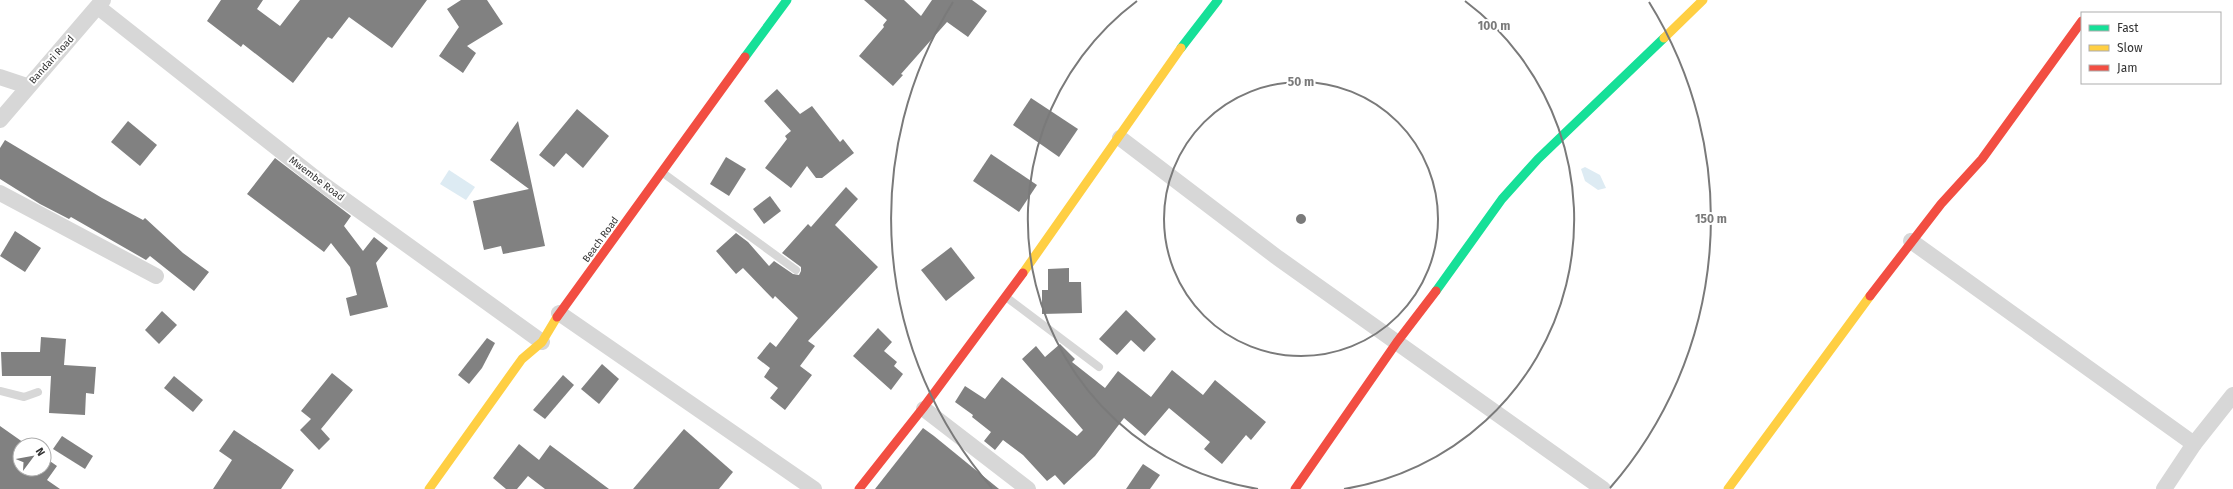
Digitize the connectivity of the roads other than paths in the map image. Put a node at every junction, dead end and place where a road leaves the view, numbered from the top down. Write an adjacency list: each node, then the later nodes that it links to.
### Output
1 (787, 0): 10 (street, Beach Road)
2 (1218, 0): 9 (street)
3 (1703, 0): 18 (street)
4 (101, 4): 7 (street, Bandari Road); 17 (street, Mwembe Road)
5 (2081, 22): 12 (street)
6 (0, 77): 7 (street)
7 (28, 86): 8 (street, Bandari Road)
8 (0, 120)
9 (1120, 138): 15 (street); 18 (street)
10 (662, 172): 13 (lane); 16 (street, Beach Road)
11 (0, 193): 14 (street)
12 (1911, 240): 24 (street); 31 (street)
13 (796, 270)
14 (156, 276)
15 (1005, 296): 19 (lane); 23 (street)
16 (559, 313): 17 (street, Beach Road); 26 (street)
17 (542, 342): 25 (street, Beach Road)
18 (1397, 342): 29 (street); 30 (street)
19 (1098, 367)
20 (0, 391): 21 (lane)
21 (38, 392)
22 (2233, 396): 24 (street)
23 (924, 409): 27 (street); 28 (street)
24 (2194, 444): 32 (street)
25 (429, 489)
26 (814, 489)
27 (859, 489)
28 (1028, 489)
29 (1296, 489)
30 (1603, 489)
31 (1728, 489)
32 (2164, 489)

